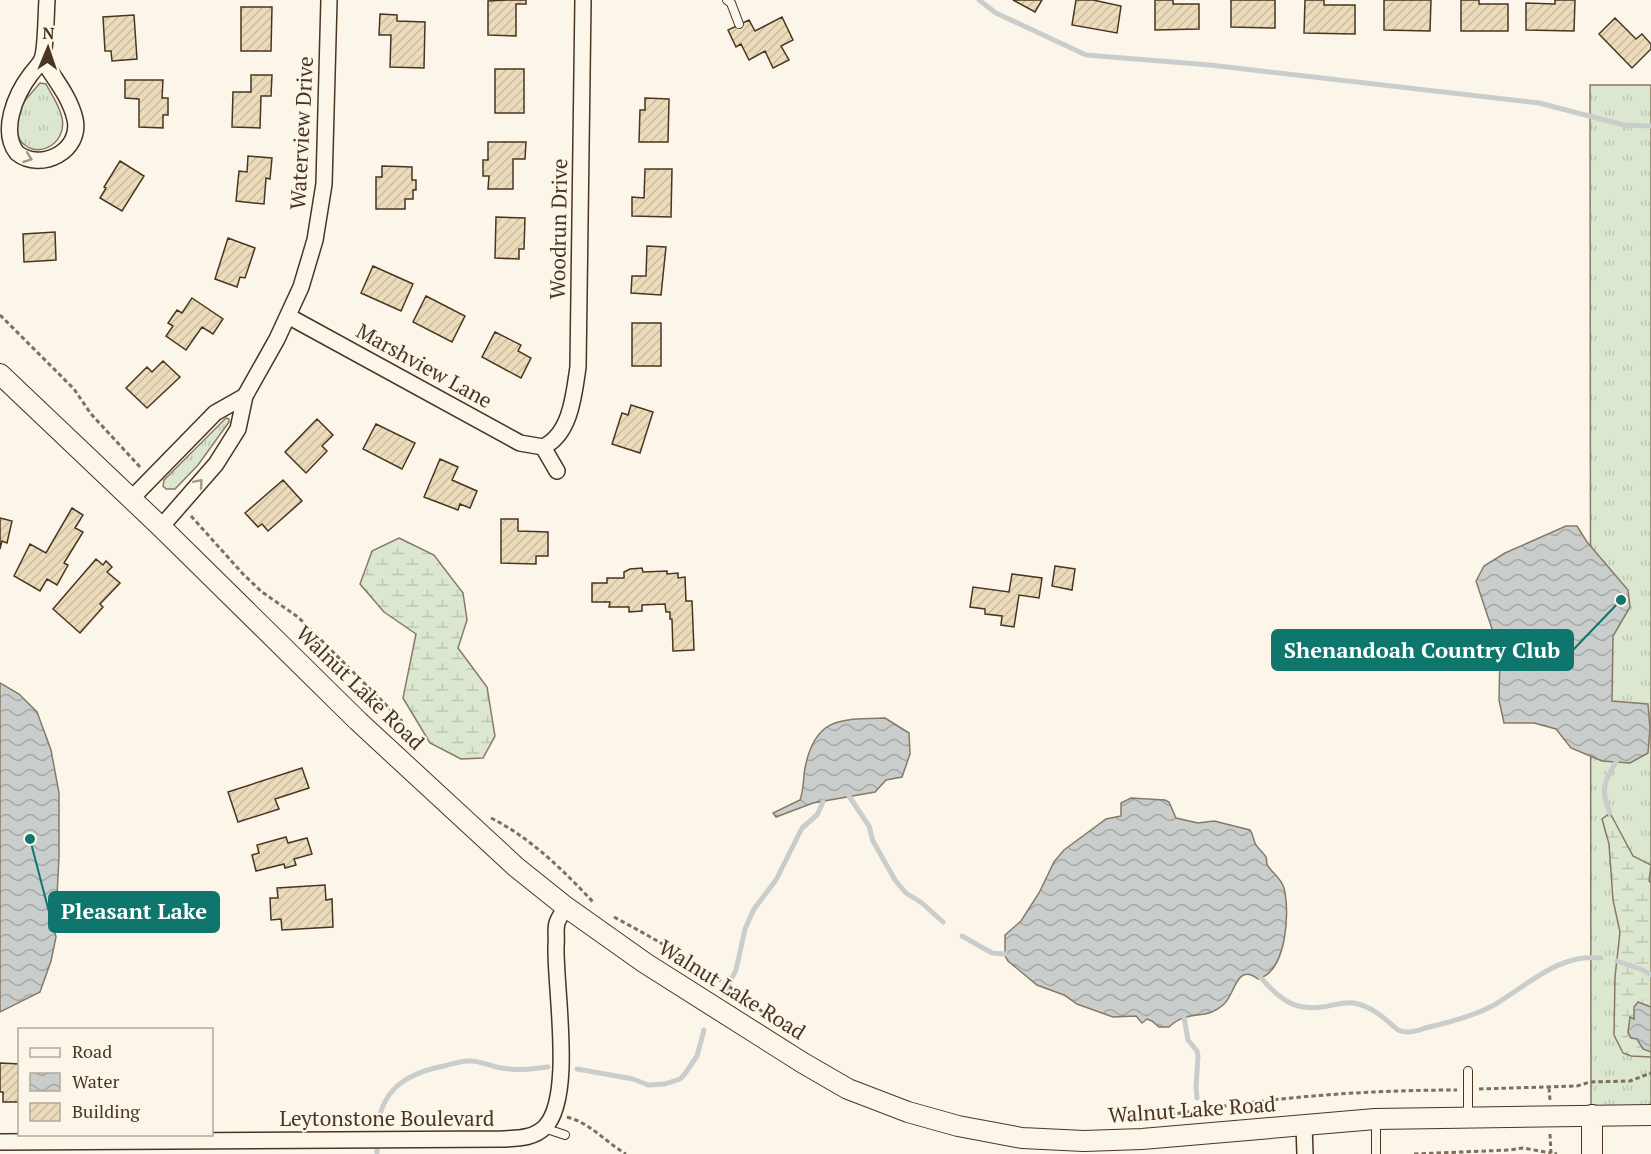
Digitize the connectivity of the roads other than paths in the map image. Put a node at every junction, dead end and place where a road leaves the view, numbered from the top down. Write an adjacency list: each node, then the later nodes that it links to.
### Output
1 (47, 0): 6 (street)
2 (329, 0): 7 (street, Waterview Drive)
3 (583, 0): 10 (street, Woodrun Drive)
4 (727, 0): 5 (lane)
5 (739, 24)
6 (42, 59): 6 (street, one-way to 6)
7 (288, 316): 9 (street, Waterview Drive); 10 (street, Marshview Lane)
8 (0, 374): 12 (street, Walnut Lake Road)
9 (245, 396): 12 (street); 13 (street, Waterview Drive, one-way to 9)
10 (543, 447): 11 (street)
11 (557, 471)
12 (131, 499): 13 (street, Walnut Lake Road)
13 (161, 527): 14 (street, Walnut Lake Road)
14 (566, 906): 20 (street, Walnut Lake Road); 21 (street)
15 (1468, 1071): 18 (lane)
16 (1592, 1115): 17 (street, Walnut Lake Road); 18 (street, Walnut Lake Road); 26 (street)
17 (1651, 1115)
18 (1468, 1118): 19 (street, Walnut Lake Road)
19 (1376, 1119): 20 (street, Walnut Lake Road); 25 (lane)
20 (1304, 1125): 24 (street)
21 (544, 1128): 22 (lane); 23 (street, Leytonstone Boulevard)
22 (566, 1135)
23 (0, 1142)
24 (1305, 1154)
25 (1376, 1154)
26 (1592, 1154)

